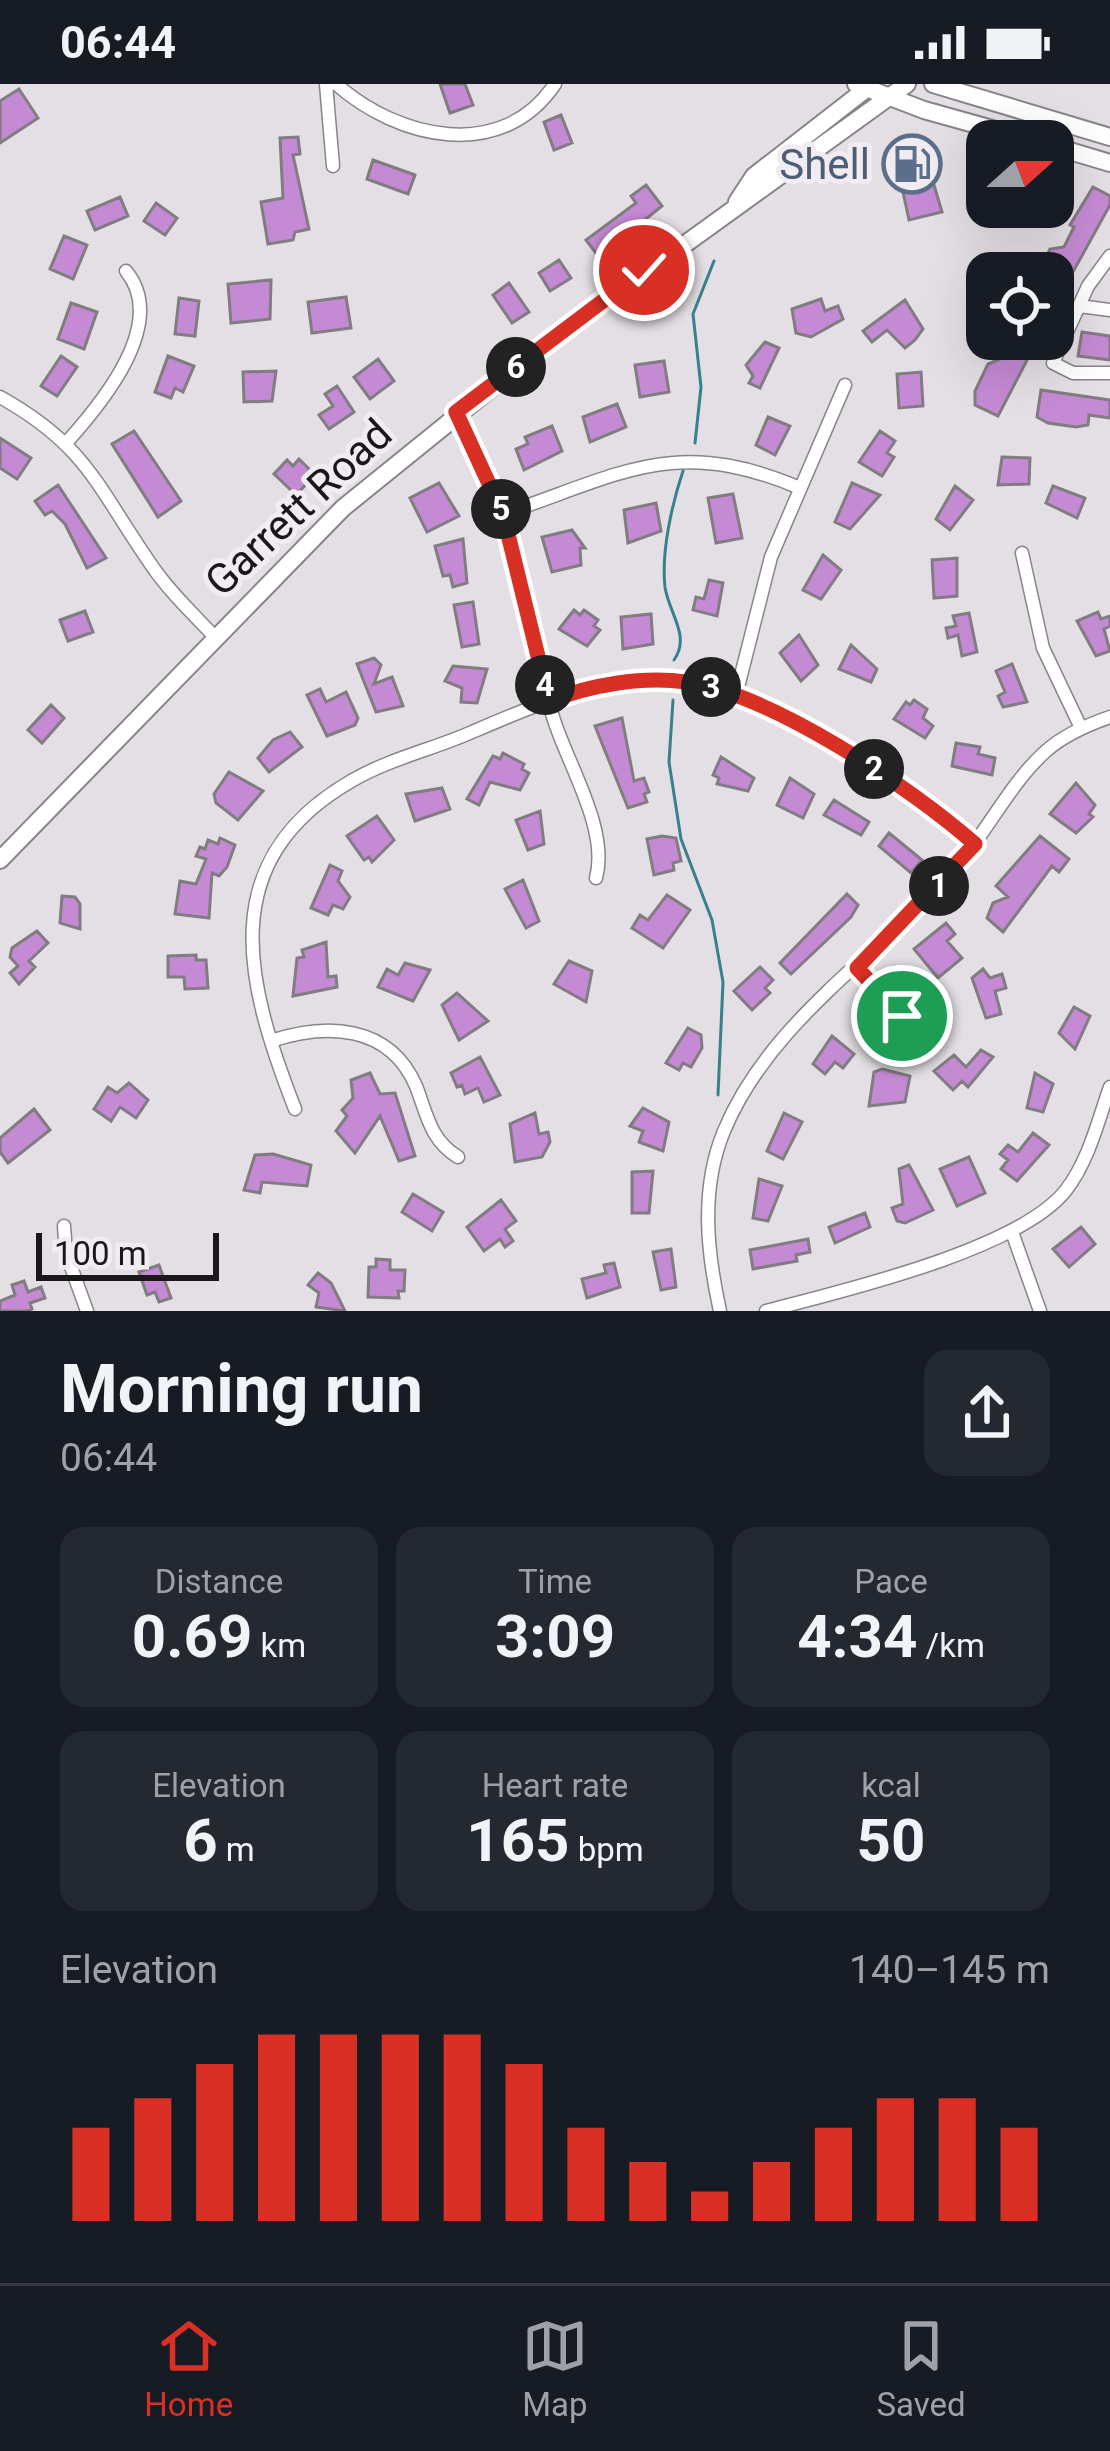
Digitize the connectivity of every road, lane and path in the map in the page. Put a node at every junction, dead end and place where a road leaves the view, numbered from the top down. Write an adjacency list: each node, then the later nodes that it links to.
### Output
1 (326, 84): 12 (street)
2 (336, 84): 3 (street)
3 (555, 84)
4 (907, 84): 7 (street, Garrett Road)
5 (933, 84): 9 (street)
6 (865, 86): 7 (street); 13 (street, Garrett Road)
7 (888, 97): 8 (street); 13 (street, Garrett Road)
8 (966, 120)
9 (1110, 136)
10 (1074, 152): 11 (street)
11 (1110, 163)
12 (333, 166)
13 (736, 203): 21 (street, Garrett Road)
14 (1110, 256): 16 (street)
15 (126, 271): 22 (street)
16 (1079, 306): 17 (street); 18 (street)
17 (1110, 310)
18 (1110, 373)
19 (845, 385): 23 (street)
20 (0, 397): 22 (street)
21 (456, 412): 24 (street); 26 (street, Garrett Road)
22 (67, 442): 26 (street)
23 (800, 488): 24 (street); 27 (street)
24 (503, 514): 28 (street)
25 (1022, 553): 30 (street)
26 (213, 635): 32 (street, Garrett Road)
27 (736, 695): 28 (street); 31 (street)
28 (549, 701): 33 (street); 36 (street)
29 (1110, 717): 30 (street)
30 (1081, 728): 31 (street)
31 (975, 844): 34 (street)
32 (0, 860)
33 (596, 878)
34 (857, 968): 35 (street); 43 (street)
35 (902, 1016)
36 (271, 1041): 38 (street); 39 (street)
37 (1110, 1087): 41 (street)
38 (295, 1109)
39 (458, 1157)
40 (64, 1226): 42 (street)
41 (1012, 1232): 44 (street); 45 (street)
42 (87, 1311)
43 (720, 1311)
44 (766, 1311)
45 (1040, 1311)

